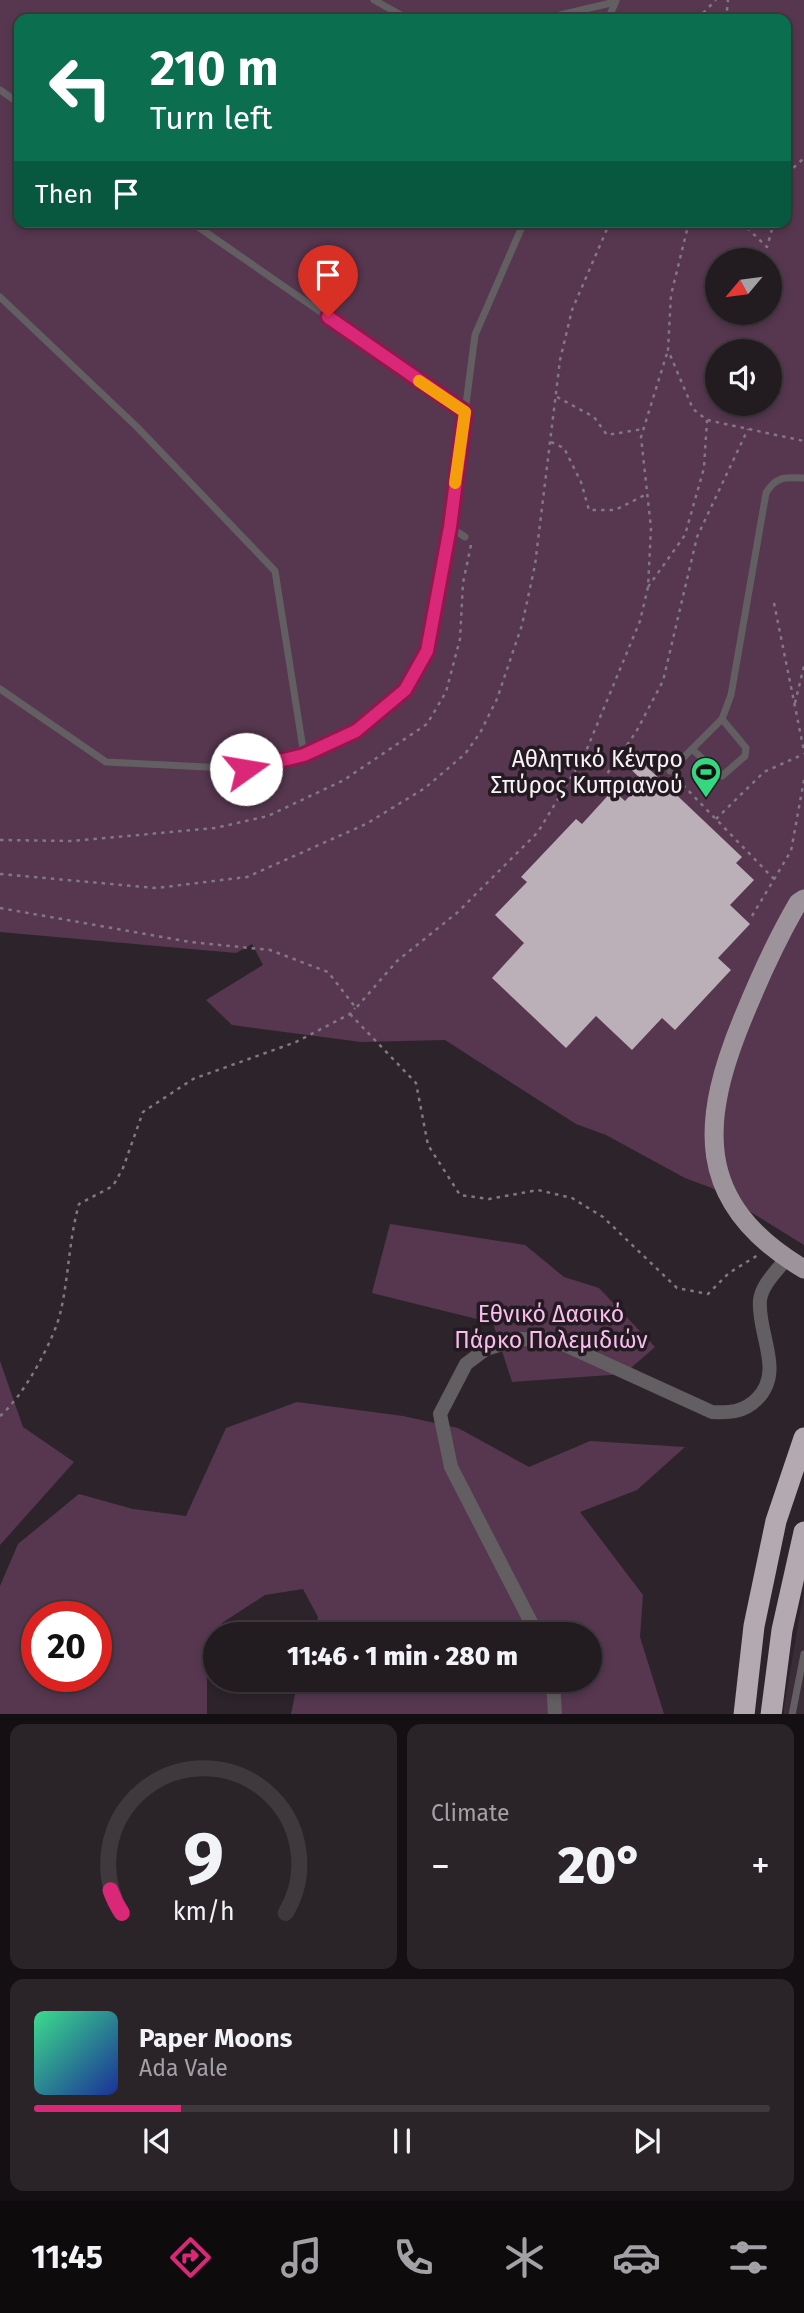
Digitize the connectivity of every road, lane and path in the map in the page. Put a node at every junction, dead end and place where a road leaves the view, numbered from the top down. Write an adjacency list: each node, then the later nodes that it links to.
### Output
1 (374, 0): 4 (lane)
2 (716, 0): 6 (path)
3 (616, 1): 5 (lane)
4 (399, 14)
5 (563, 14)
6 (702, 14)
7 (804, 158): 8 (path)
8 (791, 170)
9 (200, 228): 18 (lane)
10 (521, 228): 18 (lane)
11 (607, 228): 17 (path)
12 (688, 228): 16 (path)
13 (747, 228): 14 (path)
14 (772, 228)
15 (0, 297): 36 (lane)
16 (668, 350): 19 (path); 20 (path)
17 (556, 396): 20 (path); 23 (path)
18 (465, 412): 26 (lane)
19 (707, 420): 21 (path); 28 (path)
20 (643, 429): 25 (path)
21 (748, 429): 22 (path); 39 (path)
22 (804, 441)
23 (551, 442): 25 (path); 41 (path)
24 (804, 478): 33 (lane)
25 (647, 495): 28 (path)
26 (450, 527): 27 (lane); 36 (lane)
27 (465, 537)
28 (648, 587): 46 (path)
29 (774, 603): 32 (path)
30 (804, 666): 32 (path)
31 (0, 689): 36 (lane)
32 (794, 704): 35 (path)
33 (722, 719): 34 (lane); 34 (lane)
34 (693, 750): 37 (lane)
35 (804, 752): 40 (path)
36 (304, 755)
37 (670, 771): 40 (path)
38 (804, 780): 42 (path)
39 (593, 794)
40 (716, 819): 42 (path)
41 (0, 874)
42 (774, 880): 45 (path)
43 (804, 899): 48 (main road)
44 (0, 908): 46 (path)
45 (752, 916)
46 (356, 1008): 47 (path)
47 (351, 1014): 48 (path); 51 (path)
48 (769, 1247): 49 (main road)
49 (786, 1259): 50 (main road); 54 (street)
50 (804, 1269)
51 (0, 1416)
52 (804, 1438): 58 (highway)
53 (804, 1532): 59 (highway)
54 (531, 1622)
55 (804, 1654): 60 (lane)
56 (554, 1692): 57 (street)
57 (555, 1714)
58 (744, 1714)
59 (771, 1714)
60 (792, 1714)

